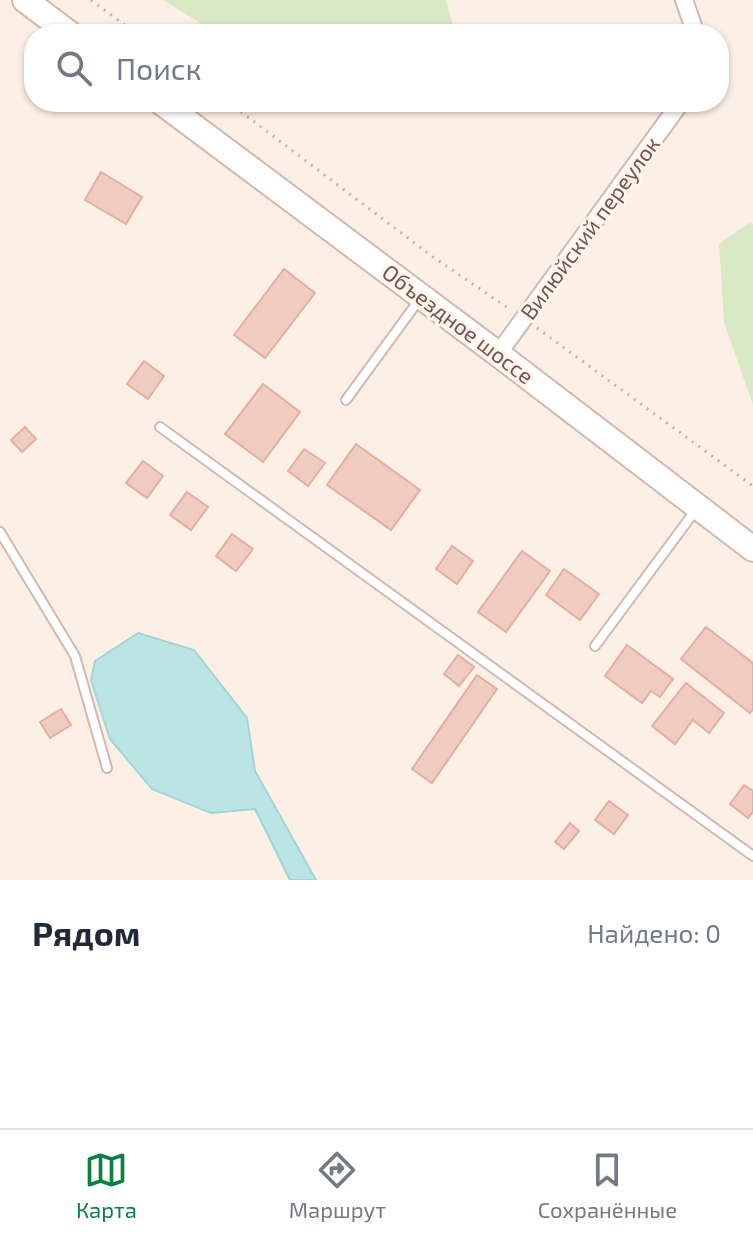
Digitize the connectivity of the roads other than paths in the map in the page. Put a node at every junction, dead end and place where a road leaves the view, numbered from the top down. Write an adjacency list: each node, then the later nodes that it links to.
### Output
1 (25, 0): 3 (main road)
2 (684, 0): 4 (street)
3 (57, 24)
4 (692, 24)
5 (174, 112): 7 (main road, Объездное шоссе)
6 (674, 112): 8 (street, Вилюйский переулок)
7 (421, 296): 8 (main road, Объездное шоссе); 9 (lane)
8 (498, 354): 11 (main road, Объездное шоссе)
9 (346, 400)
10 (160, 427): 16 (lane)
11 (698, 507): 13 (main road, Объездное шоссе); 14 (lane)
12 (0, 532): 15 (lane)
13 (753, 549)
14 (595, 646)
15 (107, 768)
16 (753, 856)

